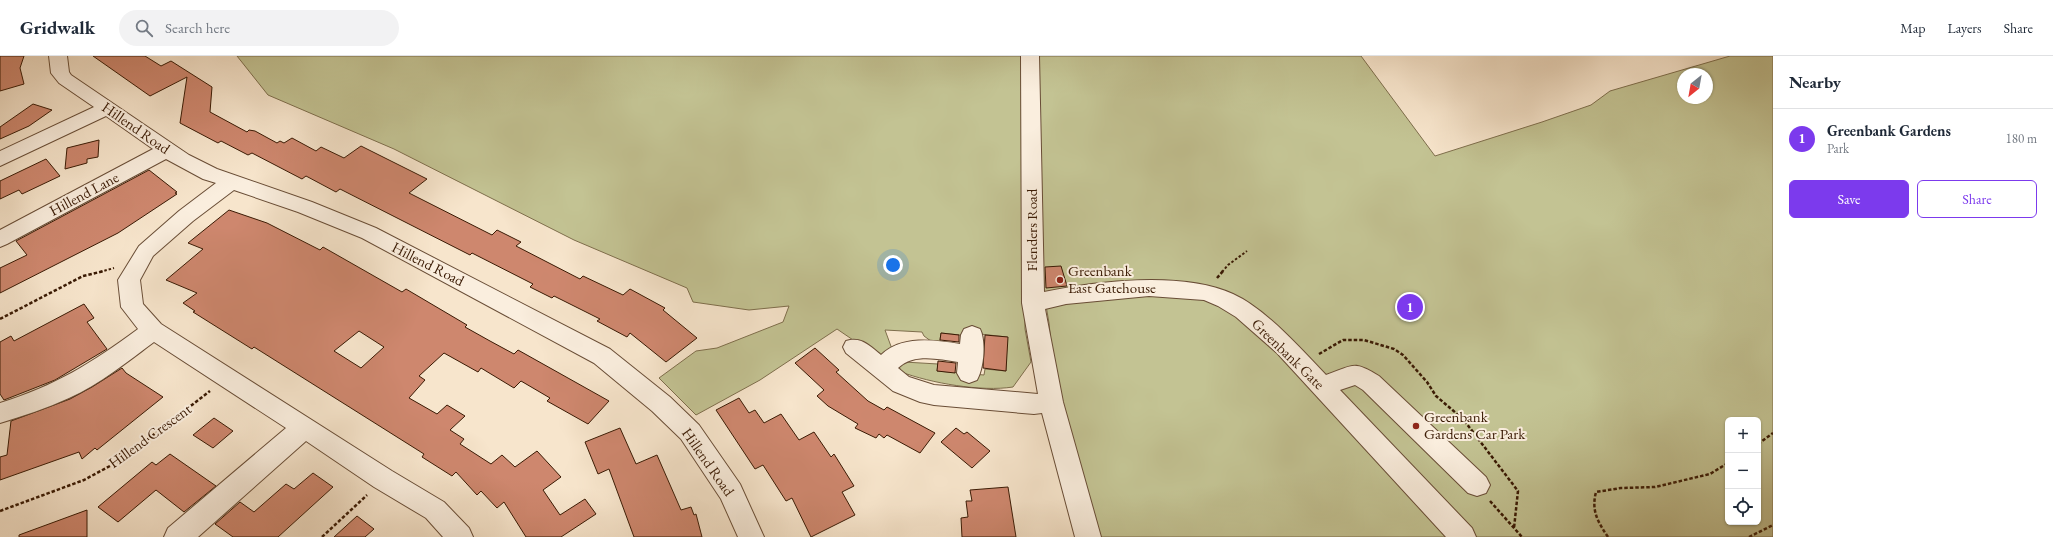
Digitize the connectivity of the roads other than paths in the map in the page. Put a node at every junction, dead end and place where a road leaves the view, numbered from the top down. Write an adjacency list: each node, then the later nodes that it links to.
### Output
1 (58, 56): 3 (street, Hillend Road)
2 (1030, 56): 8 (street, Flenders Road)
3 (108, 108): 4 (street, Hillend Road); 5 (street)
4 (167, 150): 6 (street, Hillend Road); 7 (street, Hillend Lane)
5 (0, 159)
6 (232, 182): 9 (street); 20 (street, Hillend Road)
7 (0, 239)
8 (1033, 303): 13 (street, Greenbank Gate); 14 (street, Flenders Road)
9 (153, 330): 15 (street); 16 (street)
10 (854, 347): 12 (street)
11 (970, 354): 12 (street)
12 (882, 369): 14 (street)
13 (1322, 387): 17 (street); 22 (street, Greenbank Gate)
14 (1051, 402): 21 (street, Flenders Road)
15 (0, 413)
16 (305, 427): 18 (street); 19 (street)
17 (1477, 486)
18 (177, 537)
19 (460, 537)
20 (751, 537)
21 (1088, 537)
22 (1463, 537)

